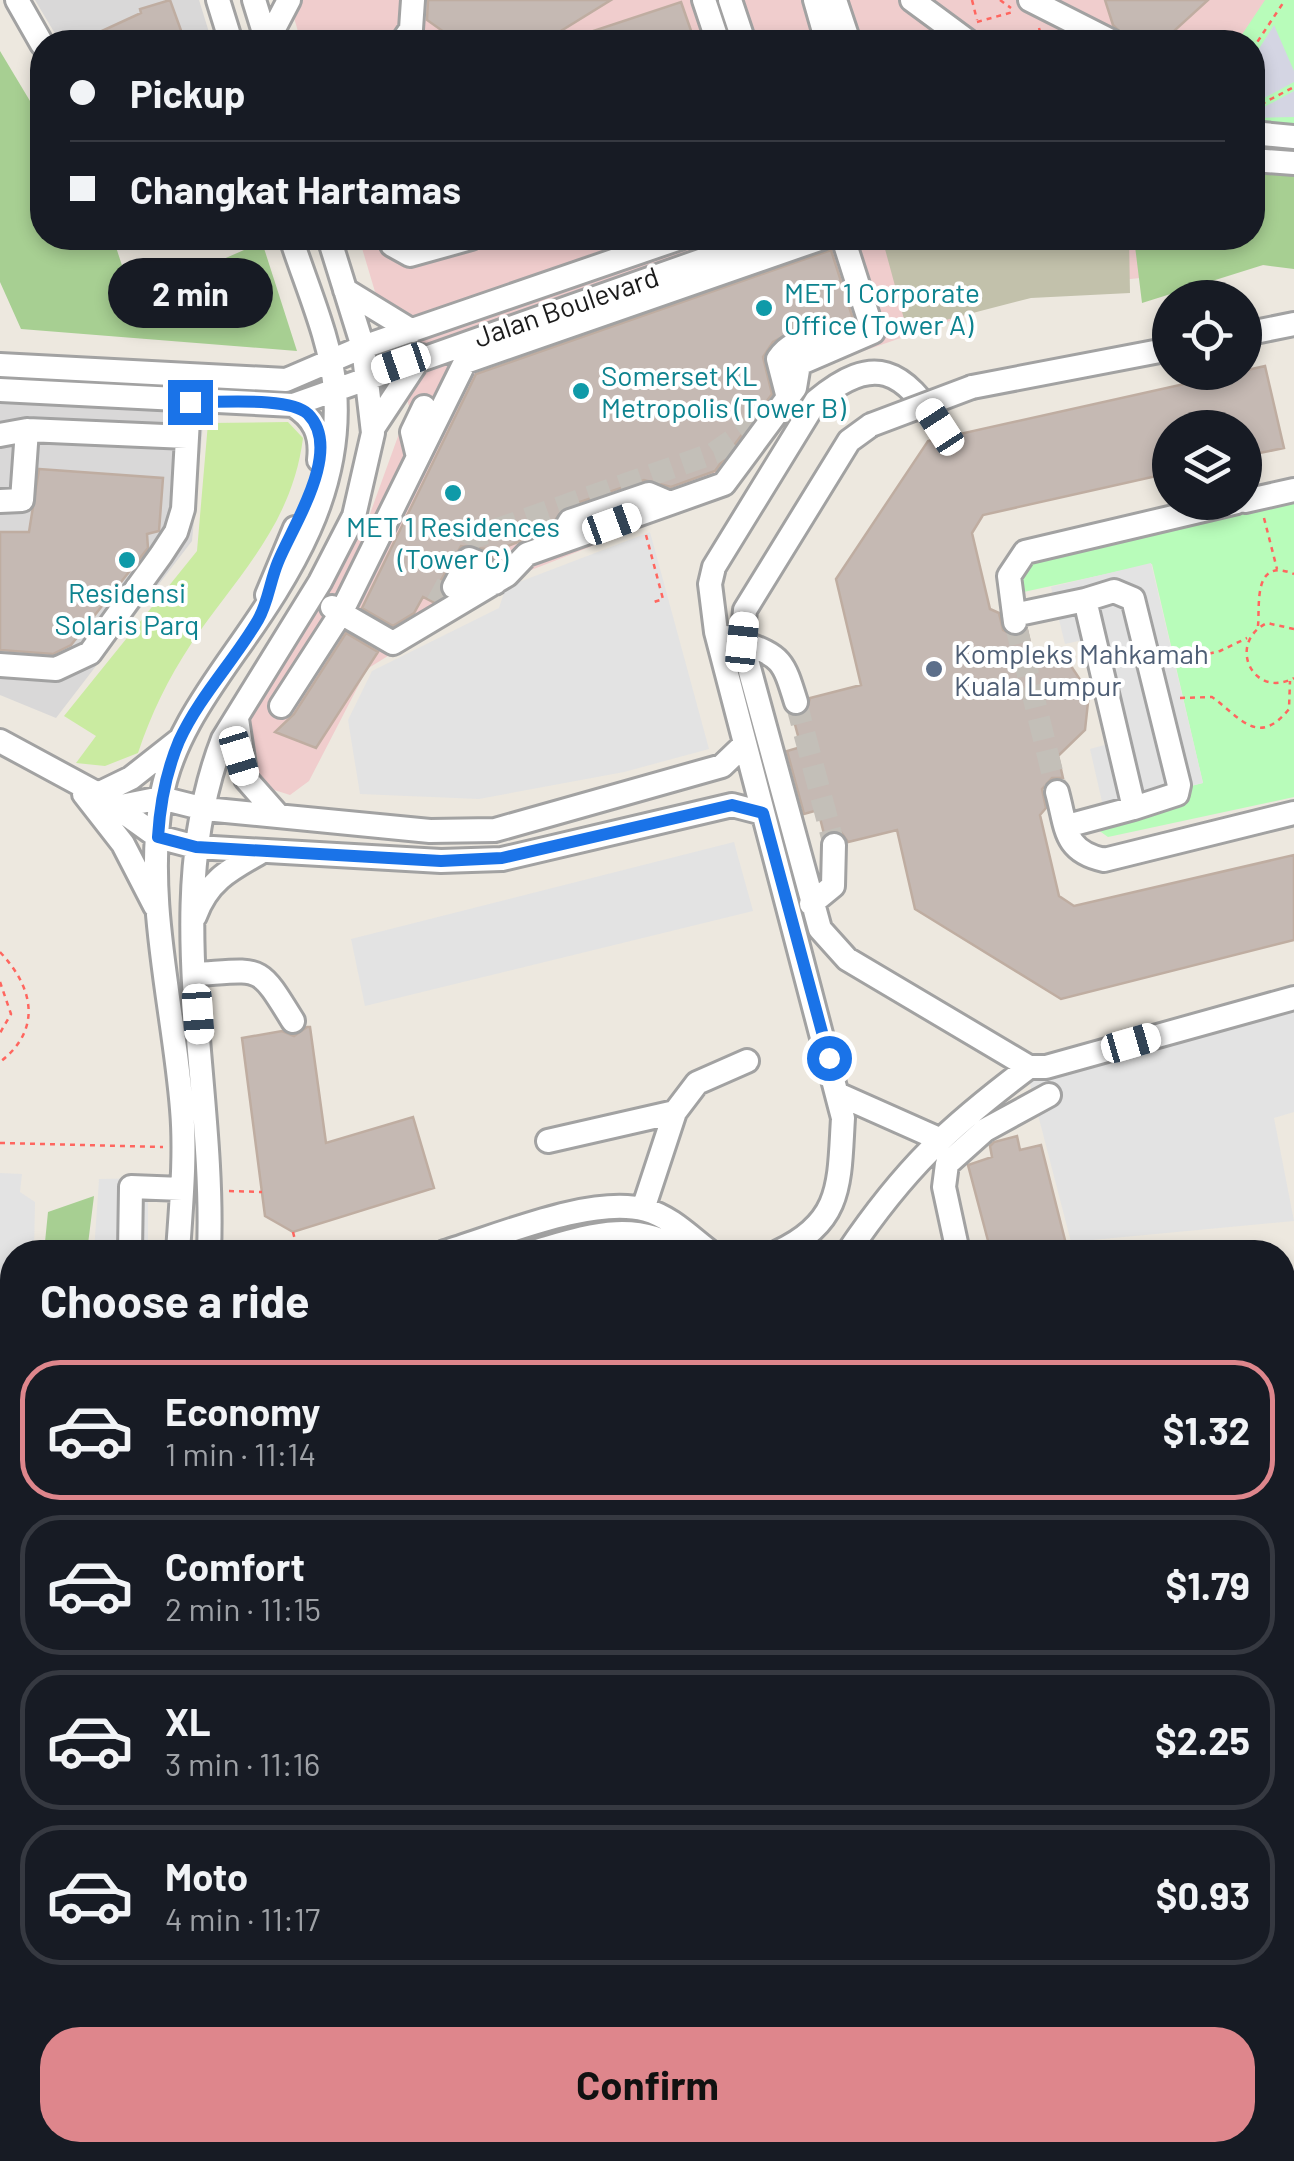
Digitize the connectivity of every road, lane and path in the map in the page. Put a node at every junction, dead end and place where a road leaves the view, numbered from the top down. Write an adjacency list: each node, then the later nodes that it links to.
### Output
1 (17, 0): 15 (street)
2 (218, 0): 16 (street)
3 (254, 0): 17 (street)
4 (289, 0): 18 (street)
5 (413, 0): 19 (street)
6 (704, 0): 20 (street)
7 (730, 0): 21 (street)
8 (815, 0): 22 (street)
9 (835, 0): 23 (street)
10 (912, 0): 24 (street)
11 (972, 0): 25 (path)
12 (1286, 0): 29 (path)
13 (1023, 6): 26 (path); 28 (street)
14 (1039, 27): 27 (path)
15 (34, 30)
16 (227, 30)
17 (263, 30)
18 (273, 30)
19 (410, 30)
20 (714, 30)
21 (740, 30)
22 (823, 30)
23 (844, 30)
24 (963, 30)
25 (970, 30)
26 (978, 30)
27 (1040, 30)
28 (1067, 30)
29 (1265, 31)
30 (1294, 87): 31 (path)
31 (1265, 102)
32 (1265, 134): 33 (street)
33 (1294, 137)
34 (1265, 161): 35 (street)
35 (1294, 163)
36 (295, 250): 51 (street)
37 (333, 250): 44 (street)
38 (401, 250): 39 (street)
39 (428, 250)
40 (645, 250): 46 (street, Jalan Boulevard)
41 (729, 250): 50 (street, Jalan Boulevard)
42 (787, 250): 64 (street)
43 (847, 250): 68 (street)
44 (345, 290): 46 (street); 48 (street)
45 (1294, 324): 47 (street)
46 (412, 330): 48 (street, Jalan Boulevard)
47 (1262, 331)
48 (363, 346): 51 (street, Jalan Boulevard); 53 (street)
49 (1152, 352): 88 (street, bridge)
50 (421, 356): 53 (street, Jalan Boulevard); 59 (street)
51 (328, 360): 52 (street, Jalan Boulevard); 55 (street)
52 (0, 365)
53 (368, 374): 55 (street, Jalan Boulevard); 59 (street)
54 (0, 390): 56 (street, Jalan Boulevard)
55 (335, 390): 57 (street, Jalan Boulevard); 82 (street)
56 (190, 402): 57 (street, Jalan Boulevard); 63 (street)
57 (292, 404): 82 (street)
58 (424, 408): 64 (street)
59 (374, 426): 77 (street)
60 (940, 427): 86 (street)
61 (28, 430): 62 (street); 63 (street); 67 (street)
62 (0, 436)
63 (187, 438): 89 (street)
64 (421, 462): 81 (street)
65 (1294, 490): 66 (street)
66 (1262, 497)
67 (0, 500)
68 (670, 503): 69 (street); 72 (street)
69 (640, 514): 72 (street); 79 (path)
70 (1162, 520): 78 (street)
71 (1255, 520): 74 (path)
72 (557, 543): 76 (street)
73 (479, 563): 76 (street)
74 (1277, 571): 75 (path); 84 (path)
75 (1294, 574)
76 (494, 583): 85 (street)
77 (311, 596): 81 (street); 95 (street)
78 (1085, 600): 90 (street); 102 (street)
79 (652, 603)
80 (437, 604): 85 (street)
81 (341, 613): 85 (street); 94 (street)
82 (260, 617): 97 (street)
83 (1294, 628): 84 (path)
84 (1256, 629): 87 (path)
85 (416, 630)
86 (716, 632): 88 (street); 98 (street)
87 (1252, 634): 90 (path); 91 (path)
88 (742, 642): 92 (street); 112 (street)
89 (0, 665)
90 (1151, 668): 93 (street)
91 (1292, 679): 93 (path)
92 (796, 702)
93 (1159, 702): 102 (street)
94 (281, 706)
95 (236, 719): 103 (street); 105 (street)
96 (0, 740): 100 (street)
97 (180, 740): 100 (street); 101 (street)
98 (744, 744): 104 (street); 105 (street)
99 (1058, 792): 107 (street)
100 (98, 796): 101 (street); 108 (street); 113 (street)
101 (161, 798): 103 (street); 108 (street)
102 (1134, 808): 107 (street)
103 (204, 809): 105 (street); 110 (street)
104 (763, 813): 111 (street); 127 (street)
105 (277, 814)
106 (1294, 814): 107 (street)
107 (1067, 826)
108 (158, 837): 110 (street); 113 (street)
109 (834, 845): 112 (street)
110 (196, 847): 111 (street); 114 (street)
111 (266, 850): 114 (street)
112 (812, 904): 121 (street)
113 (159, 914): 133 (street)
114 (190, 929): 116 (street)
115 (0, 952): 122 (path)
116 (195, 974): 119 (street); 140 (street)
117 (0, 982): 120 (path)
118 (1294, 998): 124 (street)
119 (293, 1021)
120 (0, 1033)
121 (988, 1042): 124 (street); 125 (street)
122 (0, 1062)
123 (748, 1062): 128 (street)
124 (1029, 1067): 125 (street)
125 (992, 1095): 129 (street)
126 (1048, 1095): 148 (street)
127 (840, 1096): 129 (street); 146 (street)
128 (675, 1112): 130 (street); 136 (street)
129 (939, 1139): 147 (street)
130 (548, 1141)
131 (0, 1142): 132 (path)
132 (165, 1146)
133 (182, 1189): 138 (street); 139 (street)
134 (222, 1190): 135 (path)
135 (262, 1192)
136 (643, 1209): 142 (street); 145 (street)
137 (293, 1232): 141 (path)
138 (130, 1240)
139 (179, 1240)
140 (212, 1240)
141 (295, 1240)
142 (507, 1240)
143 (579, 1240): 144 (street)
144 (659, 1240)
145 (695, 1240)
146 (804, 1240)
147 (856, 1240)
148 (955, 1240)

